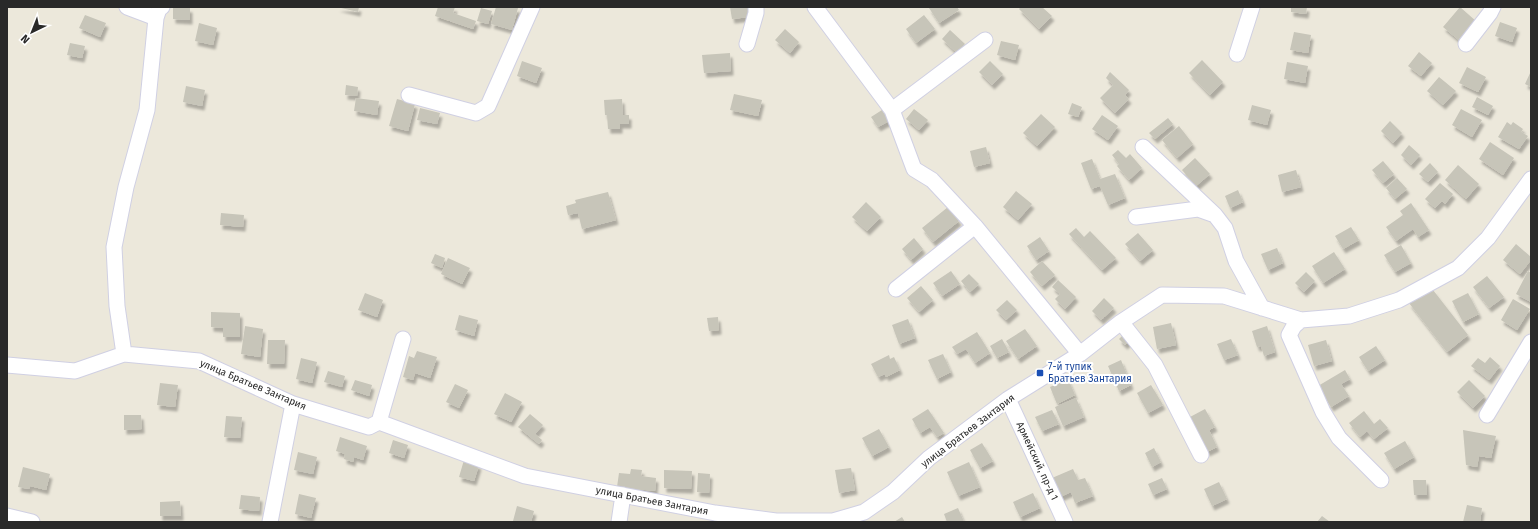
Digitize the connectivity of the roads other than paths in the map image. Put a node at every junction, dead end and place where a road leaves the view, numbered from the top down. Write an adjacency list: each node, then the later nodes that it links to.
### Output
1 (127, 7): 7 (street)
2 (532, 7): 12 (street)
3 (756, 7): 9 (street)
4 (815, 7): 13 (street)
5 (1252, 7): 11 (street)
6 (1493, 7): 10 (street)
7 (159, 12): 25 (street)
8 (985, 40): 13 (street)
9 (747, 44)
10 (1466, 44)
11 (1237, 54)
12 (409, 95)
13 (892, 110): 18 (street)
14 (1143, 147): 16 (street)
15 (1531, 179): 21 (street, улица Братьев Зантария)
16 (1215, 215): 17 (street); 20 (street)
17 (1136, 218)
18 (975, 226): 19 (street); 26 (street)
19 (896, 289)
20 (1262, 308): 21 (street, улица Братьев Зантария); 22 (street, улица Братьев Зантария)
21 (1301, 320): 33 (street)
22 (1121, 322): 26 (street, улица Братьев Зантария); 32 (street)
23 (403, 340): 31 (street)
24 (1531, 342): 30 (street)
25 (124, 354): 27 (street, улица Братьев Зантария); 29 (street, улица Братьев Зантария)
26 (1080, 354): 28 (street, улица Братьев Зантария)
27 (7, 365)
28 (1008, 399): 36 (street, улица Братьев Зантария); 40 (street, Армейский, пр-д 1)
29 (293, 404): 31 (street, улица Братьев Зантария); 38 (street)
30 (1487, 415)
31 (379, 422): 34 (street, улица Братьев Зантария)
32 (1201, 455)
33 (1380, 480)
34 (624, 495): 36 (street, улица Братьев Зантария); 39 (street)
35 (7, 516): 37 (street)
36 (715, 517)
37 (32, 522)
38 (270, 522)
39 (619, 522)
40 (1065, 522)

